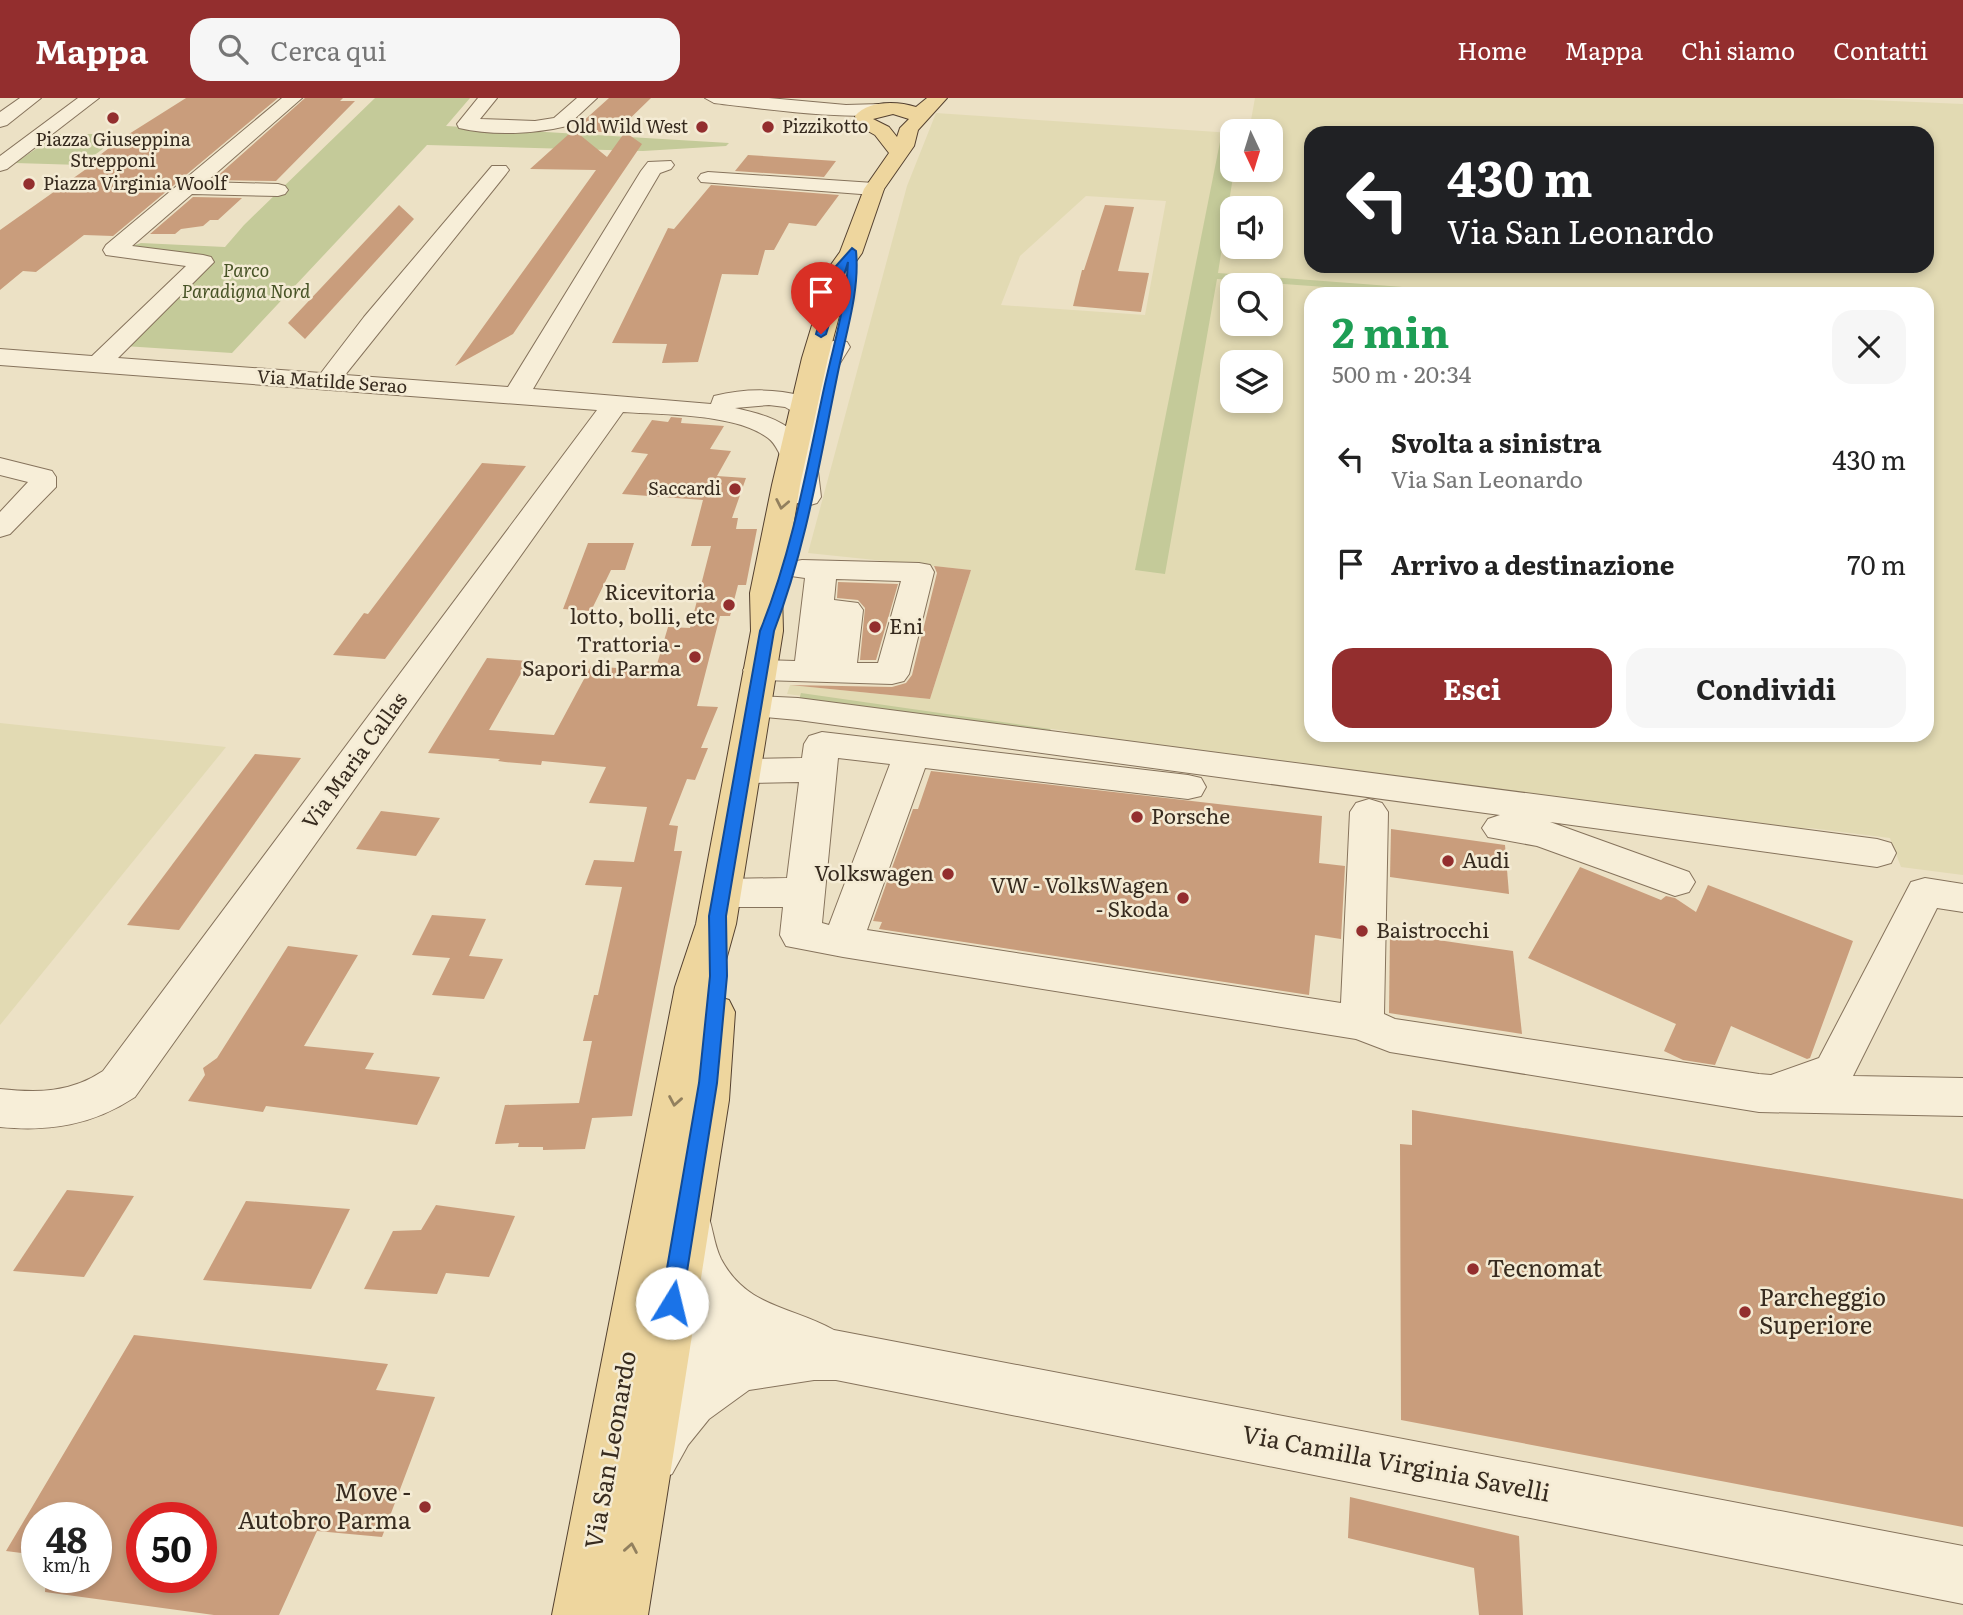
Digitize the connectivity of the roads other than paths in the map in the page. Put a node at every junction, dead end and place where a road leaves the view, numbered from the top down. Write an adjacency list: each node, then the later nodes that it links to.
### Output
1 (32, 98): 10 (street)
2 (90, 98): 14 (street)
3 (293, 98): 17 (street)
4 (488, 98): 5 (street)
5 (588, 98)
6 (714, 98): 9 (street)
7 (928, 98): 9 (main road)
8 (938, 98): 11 (main road)
9 (876, 116): 11 (main road); 12 (main road)
10 (0, 121)
11 (916, 121): 12 (main road, Via San Leonardo)
12 (899, 152): 18 (main road, Via San Leonardo)
13 (676, 160): 24 (street)
14 (0, 165)
15 (499, 170): 23 (street)
16 (708, 178): 18 (street)
17 (187, 188): 19 (street); 22 (street)
18 (874, 189): 20 (main road, Via San Leonardo)
19 (278, 190)
20 (826, 353): 26 (main road, Via San Leonardo); 27 (street, Via Matilde Serao); 30 (main road, Via San Leonardo)
21 (0, 357): 22 (street, Via Matilde Serao)
22 (98, 364): 23 (street, Via Matilde Serao)
23 (328, 382): 24 (street, Via Matilde Serao)
24 (516, 396): 25 (street, Via Matilde Serao)
25 (616, 403): 27 (street, Via Matilde Serao); 49 (street, Via Maria Callas)
26 (804, 405): 27 (street, Via Matilde Serao); 28 (main road, Via San Leonardo); 30 (street)
27 (722, 408): 28 (street, Via Matilde Serao)
28 (793, 454): 32 (main road, Via San Leonardo, one-way to 32)
29 (0, 466): 31 (street)
30 (807, 497): 32 (main road, Via San Leonardo)
31 (0, 528)
32 (767, 631): 33 (main road, Via San Leonardo)
33 (760, 670): 34 (street); 35 (main road, Via San Leonardo)
34 (825, 672): 34 (street)
35 (754, 707): 38 (main road, Via San Leonardo); 40 (street)
36 (911, 756): 37 (street); 39 (street); 45 (street)
37 (819, 770): 38 (street); 42 (street)
38 (743, 771): 44 (main road, Via San Leonardo)
39 (1369, 812): 41 (street); 46 (street)
40 (1877, 853)
41 (1675, 882)
42 (805, 892): 44 (street); 45 (street)
43 (1963, 898): 47 (street)
44 (720, 904): 50 (main road, Via San Leonardo); 51 (main road, Via San Leonardo, one-way to 51)
45 (843, 942): 46 (street)
46 (1362, 1023): 47 (street)
47 (1759, 1093): 48 (street)
48 (1963, 1097)
49 (0, 1108)
50 (688, 1204): 51 (main road, Via San Leonardo); 52 (street)
51 (647, 1340): 52 (street, Via Camilla Virginia Savelli); 53 (main road, Via San Leonardo); 55 (main road, Via San Leonardo)
52 (761, 1346): 53 (street, Via Camilla Virginia Savelli); 54 (street, Via Camilla Virginia Savelli)
53 (639, 1496): 56 (main road, Via San Leonardo, one-way to 53)
54 (1963, 1575)
55 (581, 1615)
56 (619, 1615)

